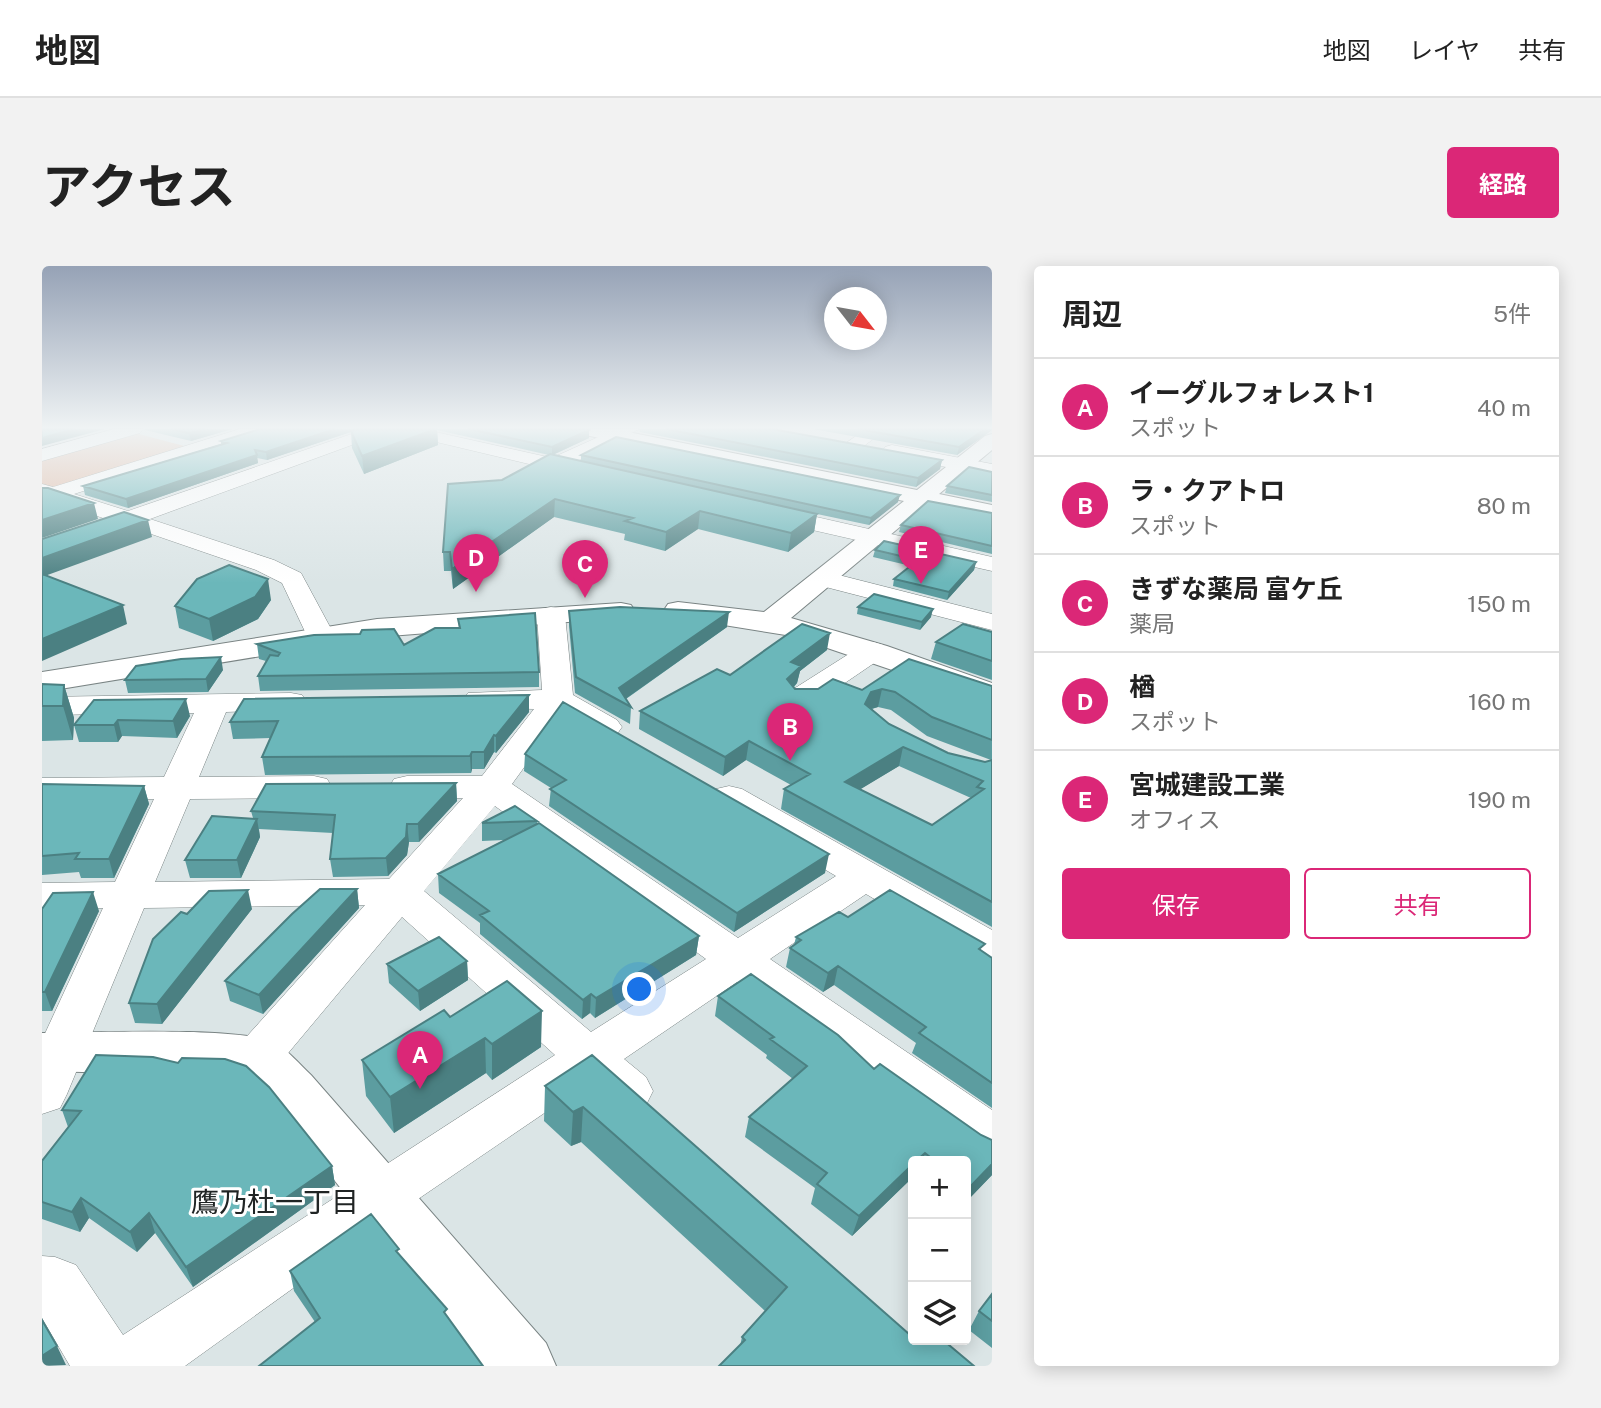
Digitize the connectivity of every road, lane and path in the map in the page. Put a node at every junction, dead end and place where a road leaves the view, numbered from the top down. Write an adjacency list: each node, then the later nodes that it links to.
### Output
1 (87, 480): 5 (street)
2 (237, 480): 9 (street)
3 (843, 480): 6 (street)
4 (944, 480): 6 (street)
5 (45, 493): 9 (street)
6 (923, 498): 8 (street); 10 (street)
7 (746, 508): 10 (street)
8 (992, 512)
9 (127, 519): 11 (street); 17 (street)
10 (874, 537): 12 (street); 13 (street)
11 (42, 549)
12 (992, 564)
13 (823, 579): 15 (street); 16 (street)
14 (551, 615): 15 (street); 17 (street); 22 (street)
15 (772, 620): 18 (street)
16 (992, 622)
17 (322, 638): 19 (street)
18 (873, 651): 20 (street); 21 (street)
19 (42, 682)
20 (992, 694)
21 (803, 696)
22 (558, 699): 23 (street); 27 (street); 29 (street)
23 (447, 700)
24 (324, 702): 25 (street)
25 (214, 703): 26 (street); 30 (street)
26 (42, 706)
27 (641, 747)
28 (700, 780): 32 (street)
29 (492, 787): 30 (street); 33 (street); 37 (street)
30 (176, 788): 31 (street); 35 (street)
31 (42, 789)
32 (866, 875): 36 (street); 37 (street)
33 (399, 892): 35 (street); 38 (street); 39 (street)
34 (42, 896): 35 (street)
35 (129, 896): 40 (street)
36 (992, 949)
37 (738, 960): 39 (street); 42 (street)
38 (257, 1057): 40 (street); 43 (street)
39 (590, 1058): 41 (street); 43 (street)
40 (49, 1066)
41 (663, 1121)
42 (992, 1138)
43 (380, 1195): 46 (street); 47 (street)
44 (42, 1284): 45 (street)
45 (106, 1366)
46 (132, 1366)
47 (523, 1366)

